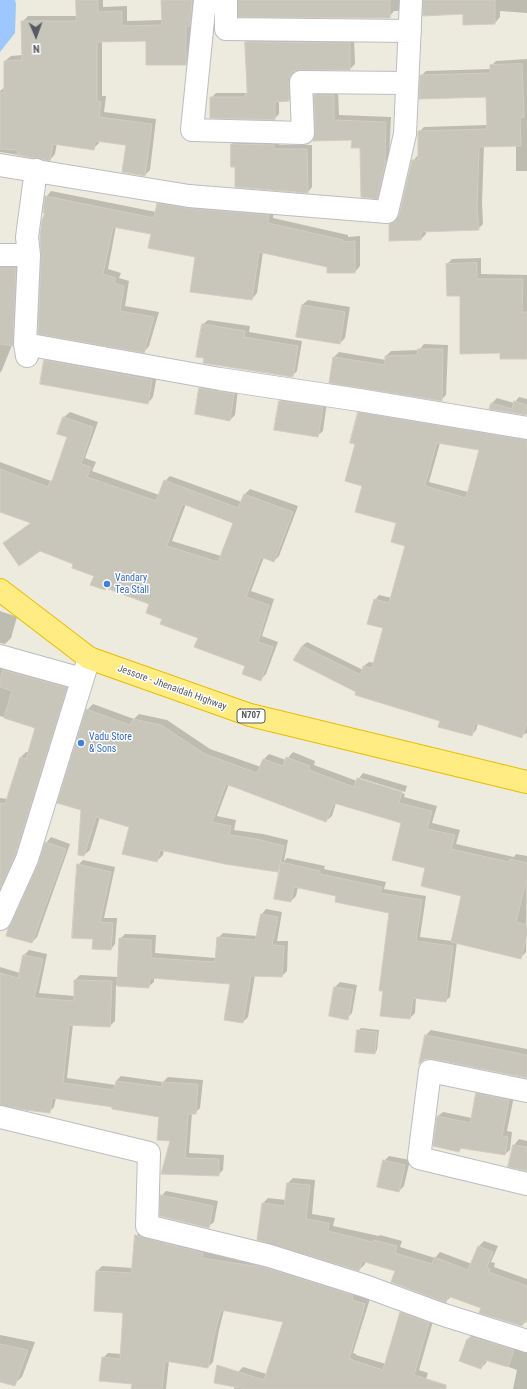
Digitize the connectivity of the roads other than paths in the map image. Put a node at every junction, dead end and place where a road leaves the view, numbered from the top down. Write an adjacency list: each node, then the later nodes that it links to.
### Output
1 (205, 0): 5 (street)
2 (226, 0): 4 (street)
3 (411, 0): 4 (street)
4 (410, 31): 5 (street)
5 (407, 83): 7 (street)
6 (0, 165): 7 (street)
7 (36, 170): 9 (street)
8 (0, 255): 9 (street)
9 (29, 255): 10 (street)
10 (527, 428)
11 (0, 590): 13 (highway, Jessore - Jhenaidah Highway / N707)
12 (0, 656): 14 (street)
13 (88, 658): 14 (street); 15 (highway, Jessore - Jhenaidah Highway / N707)
14 (82, 679): 16 (street)
15 (527, 782)
16 (0, 919)
17 (527, 1091): 19 (street)
18 (0, 1117): 20 (street)
19 (527, 1184)
20 (527, 1341)

